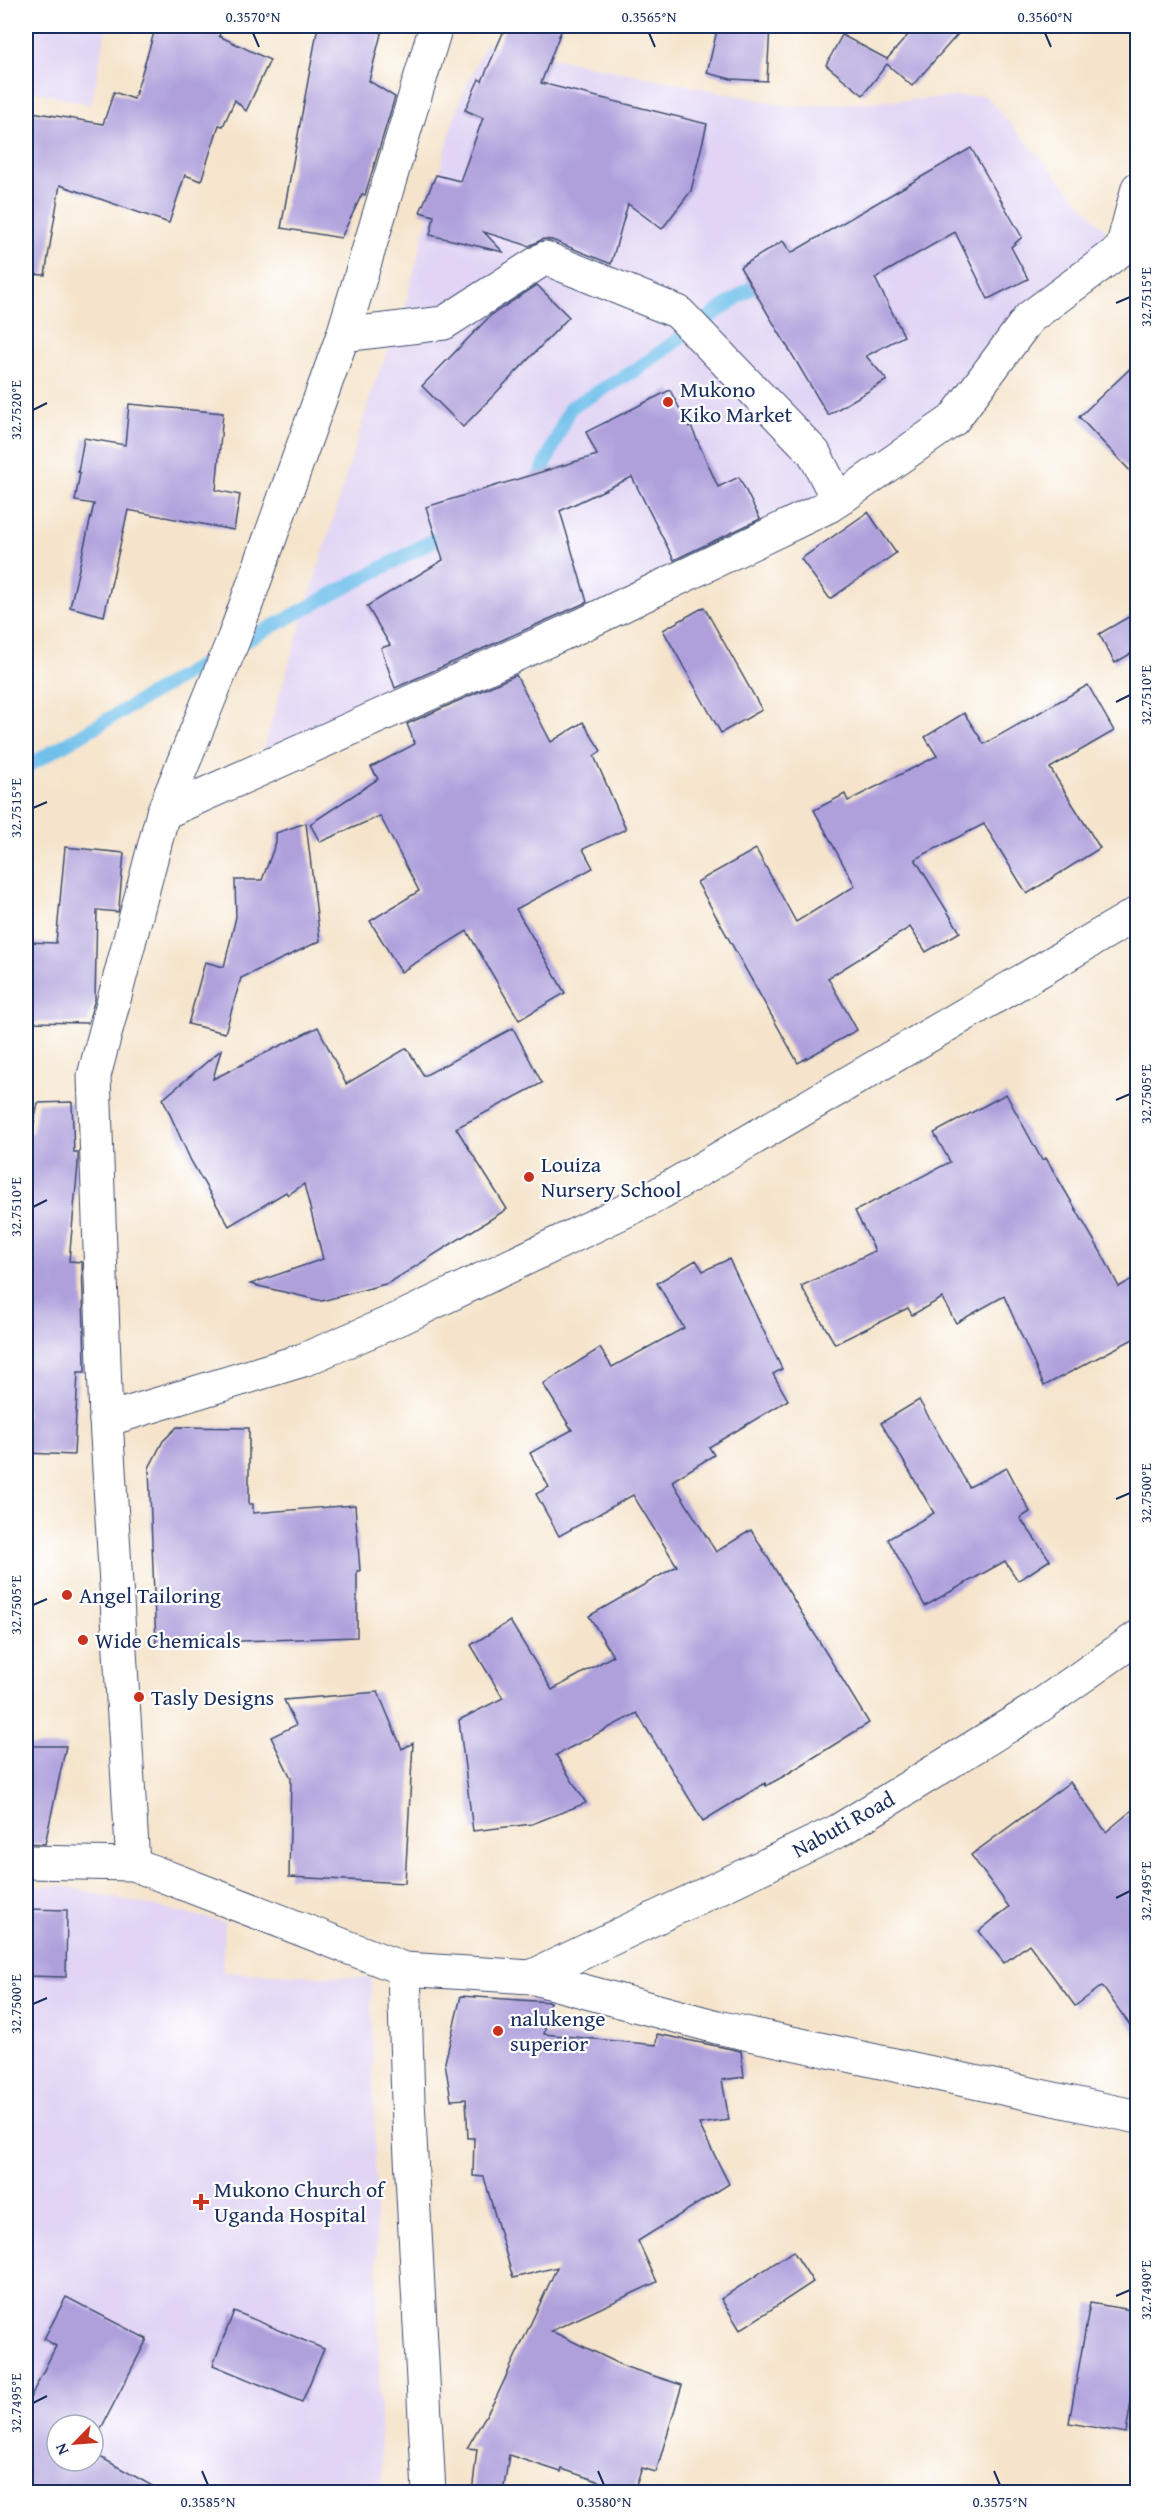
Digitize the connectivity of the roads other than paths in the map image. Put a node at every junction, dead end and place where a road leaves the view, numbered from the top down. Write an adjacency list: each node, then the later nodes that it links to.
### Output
1 (436, 26): 3 (street)
2 (1137, 188): 4 (street)
3 (343, 335): 4 (street); 5 (street)
4 (838, 500): 5 (street)
5 (163, 813): 7 (street)
6 (1137, 913): 7 (street)
7 (106, 1420): 10 (street)
8 (1137, 1637): 12 (street, Nabuti Road)
9 (26, 1862): 10 (street)
10 (133, 1864): 11 (street)
11 (404, 1969): 12 (street); 14 (street)
12 (531, 1977): 13 (street)
13 (1137, 2117)
14 (429, 2493)

